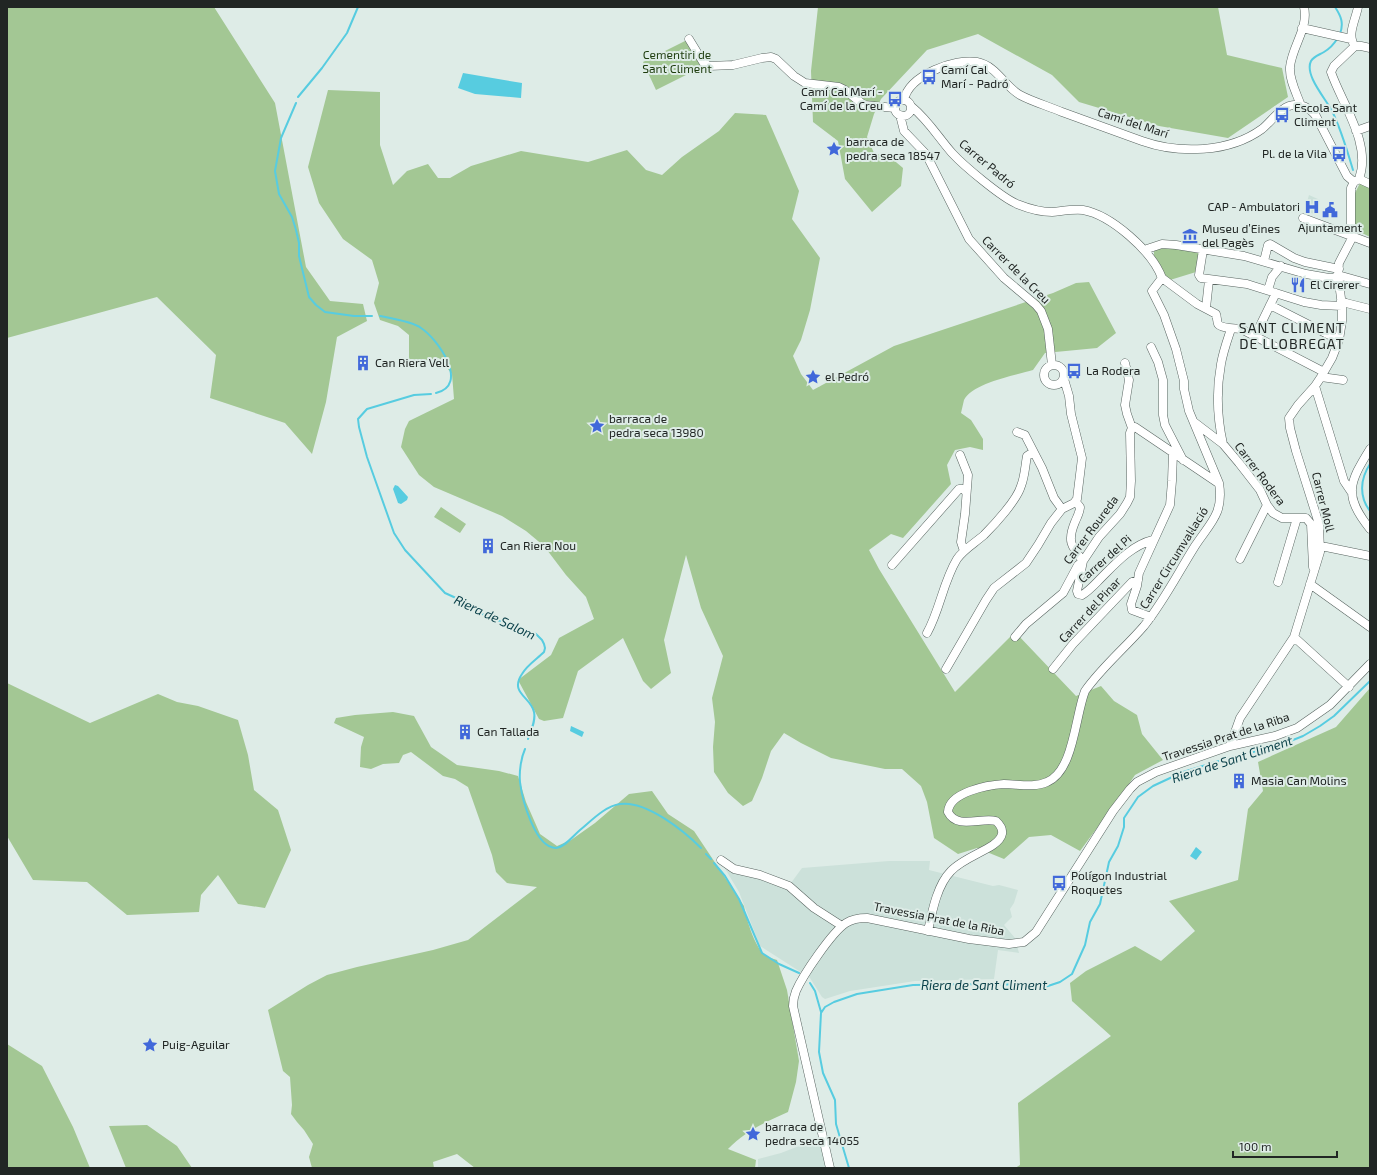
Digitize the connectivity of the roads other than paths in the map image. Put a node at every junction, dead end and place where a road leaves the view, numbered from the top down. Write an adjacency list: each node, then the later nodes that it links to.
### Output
1 (1304, 7): 3 (street)
2 (1358, 7): 5 (street)
3 (1302, 28): 5 (street); 8 (street)
4 (688, 39): 10 (street)
5 (1353, 43): 6 (street); 12 (street)
6 (1370, 48)
7 (904, 100): 8 (street, Camí del Marí); 9 (street); 10 (street)
8 (1301, 106): 13 (street)
9 (912, 107): 10 (street); 18 (street, Carrer Padró)
10 (897, 112): 37 (street, Carrer de la Creu)
11 (1370, 126): 12 (street)
12 (1356, 130): 13 (street)
13 (1357, 181): 14 (street); 16 (street)
14 (1370, 184)
15 (1303, 218): 16 (street)
16 (1352, 236): 17 (street); 22 (street)
17 (1370, 243)
18 (1144, 250): 19 (street); 23 (street, Carrer Padró)
19 (1204, 250): 20 (street); 24 (street)
20 (1264, 261): 21 (street); 22 (street)
21 (1281, 266): 22 (street); 26 (street)
22 (1339, 272): 25 (street); 28 (street, Carrer Moll)
23 (1162, 278): 30 (street); 42 (street, Carrer Circumval·lació)
24 (1209, 280): 26 (street); 30 (street)
25 (1370, 284)
26 (1268, 290): 27 (street)
27 (1276, 294): 28 (street); 29 (street)
28 (1342, 304): 31 (street); 34 (street, Carrer Moll)
29 (1270, 306): 33 (street); 34 (street)
30 (1206, 308): 32 (street)
31 (1370, 309)
32 (1231, 329): 33 (street); 45 (street)
33 (1255, 336): 38 (street)
34 (1339, 340): 38 (street, Carrer Moll)
35 (1151, 347): 50 (street)
36 (1125, 363): 43 (street)
37 (1052, 365): 39 (street); 39 (street, Carrer de la Creu)
38 (1323, 375): 40 (street); 41 (street, Carrer Moll)
39 (1064, 379): 56 (street)
40 (1343, 380)
41 (1315, 386): 55 (street); 62 (street, Carrer Moll)
42 (1193, 422): 45 (street, Carrer Rodera); 51 (street, Carrer Circumval·lació)
43 (1132, 428): 47 (street); 66 (street, Carrer Roureda)
44 (1017, 432): 48 (street)
45 (1223, 444): 57 (street, Carrer Rodera)
46 (1370, 449): 55 (street)
47 (1173, 453): 50 (street); 61 (street, Carrer del Pinar)
48 (1034, 454): 58 (street); 63 (street)
49 (960, 455): 54 (street)
50 (1184, 460): 52 (street)
51 (1212, 469): 52 (street); 53 (street, Carrer Circumval·lació)
52 (1203, 473): 53 (street)
53 (1219, 483): 72 (street, Carrer Circumval·lació)
54 (966, 492): 63 (street); 67 (street)
55 (1352, 493): 60 (street)
56 (1076, 502): 58 (street); 66 (street, Carrer del Pi)
57 (1267, 505): 59 (street, Carrer Rodera); 65 (street)
58 (1062, 509): 78 (street)
59 (1297, 518): 68 (street, Carrer Rodera); 70 (street)
60 (1370, 529)
61 (1153, 540): 66 (street, Carrer del Pi); 69 (street, Carrer del Pinar)
62 (1321, 546): 64 (street); 68 (street, Carrer Moll)
63 (964, 551): 74 (street)
64 (1370, 556)
65 (1240, 559)
66 (1083, 561): 76 (street, Carrer Roureda)
67 (892, 565)
68 (1313, 574): 71 (street, Carrer Moll)
69 (1138, 580): 72 (street); 79 (street, Carrer del Pinar)
70 (1278, 582)
71 (1310, 584): 73 (street); 75 (street, Carrer Moll)
72 (1151, 617): 84 (street, Carrer Circumval·lació)
73 (1370, 626)
74 (926, 633)
75 (1294, 637): 80 (street); 81 (street, Carrer Moll)
76 (1015, 638)
77 (1370, 664): 80 (street, Travessia Prat de la Riba)
78 (946, 669)
79 (1053, 669)
80 (1349, 687): 81 (street, Travessia Prat de la Riba)
81 (1230, 746): 84 (street, Travessia Prat de la Riba)
82 (721, 860): 83 (street)
83 (842, 926): 84 (street, Travessia Prat de la Riba); 85 (street, Travessia Prat de la Riba)
84 (928, 931)
85 (830, 1168)

